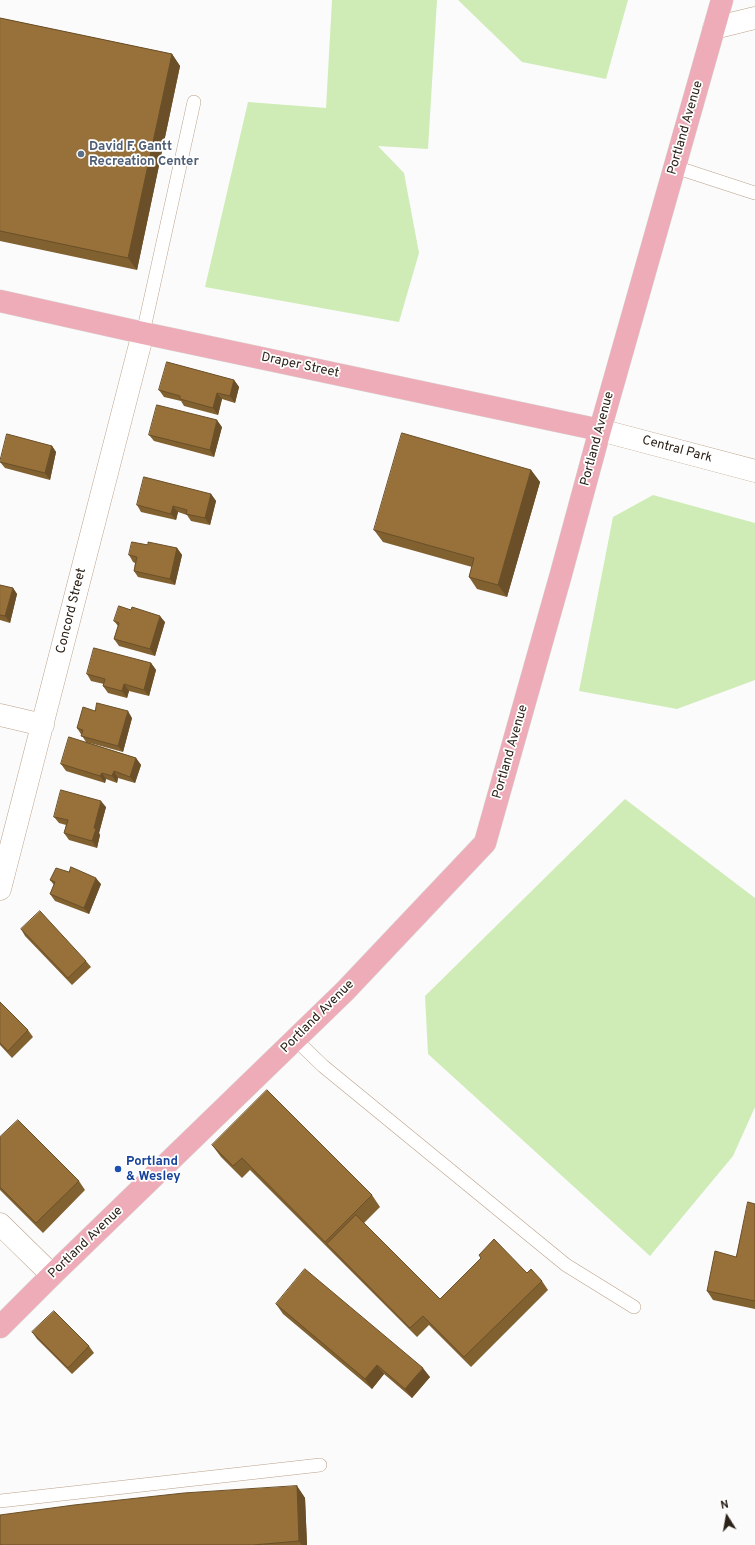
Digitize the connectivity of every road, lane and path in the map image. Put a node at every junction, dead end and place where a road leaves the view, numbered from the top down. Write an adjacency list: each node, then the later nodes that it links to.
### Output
1 (722, 0): 3 (main road, Portland Avenue)
2 (755, 18): 3 (street)
3 (714, 28): 5 (main road, Portland Avenue)
4 (194, 102): 8 (lane)
5 (675, 167): 6 (lane); 9 (main road, Portland Avenue)
6 (755, 193)
7 (0, 301): 8 (main road, Draper Street)
8 (142, 333): 9 (main road, Draper Street); 12 (street, Concord Street)
9 (600, 430): 10 (street, Central Park); 14 (main road, Portland Avenue)
10 (755, 471)
11 (0, 716): 12 (street)
12 (43, 725): 13 (street, Concord Street)
13 (0, 889)
14 (296, 1040): 16 (main road, Portland Avenue); 17 (lane)
15 (0, 1224): 16 (street)
16 (52, 1275): 18 (main road, Portland Avenue)
17 (634, 1307)
18 (0, 1328)
19 (320, 1465): 20 (lane)
20 (0, 1501)

